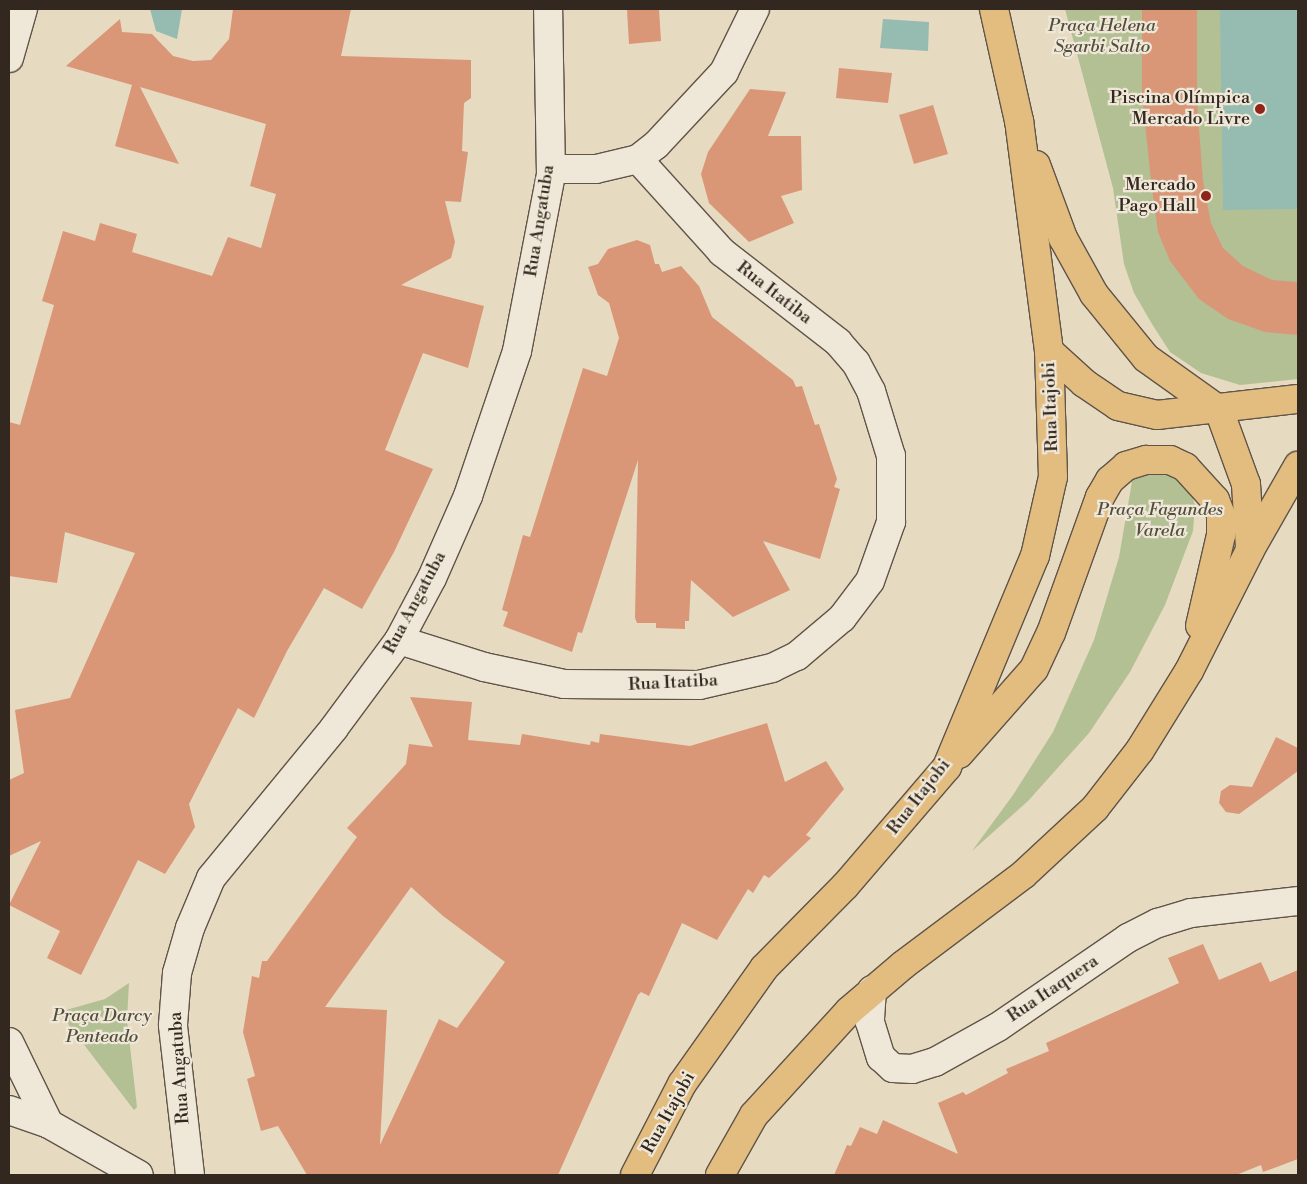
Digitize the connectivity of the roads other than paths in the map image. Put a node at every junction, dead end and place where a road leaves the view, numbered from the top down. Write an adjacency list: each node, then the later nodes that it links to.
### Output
1 (22, 9): 5 (street)
2 (548, 9): 8 (street, Rua Angatuba)
3 (755, 9): 7 (street)
4 (994, 9): 6 (main road)
5 (9, 58)
6 (1019, 121): 9 (main road, Rua Itajobi); 11 (main road)
7 (638, 160): 8 (street); 14 (street, Rua Itatiba)
8 (551, 169): 14 (street, Rua Angatuba)
9 (1049, 351): 11 (main road); 16 (main road, Rua Itajobi)
10 (1298, 399): 11 (main road)
11 (1219, 410): 13 (main road)
12 (1298, 466): 13 (main road)
13 (1250, 550): 15 (main road)
14 (399, 640): 23 (street, Rua Angatuba)
15 (1189, 671): 16 (main road); 18 (main road)
16 (947, 767): 24 (main road, Rua Itajobi)
17 (1298, 902): 18 (street, Rua Itaquera)
18 (872, 990): 25 (main road)
19 (9, 1042): 21 (street)
20 (9, 1110): 21 (street)
21 (49, 1124): 22 (street)
22 (139, 1175)
23 (190, 1175)
24 (635, 1175)
25 (720, 1175)

